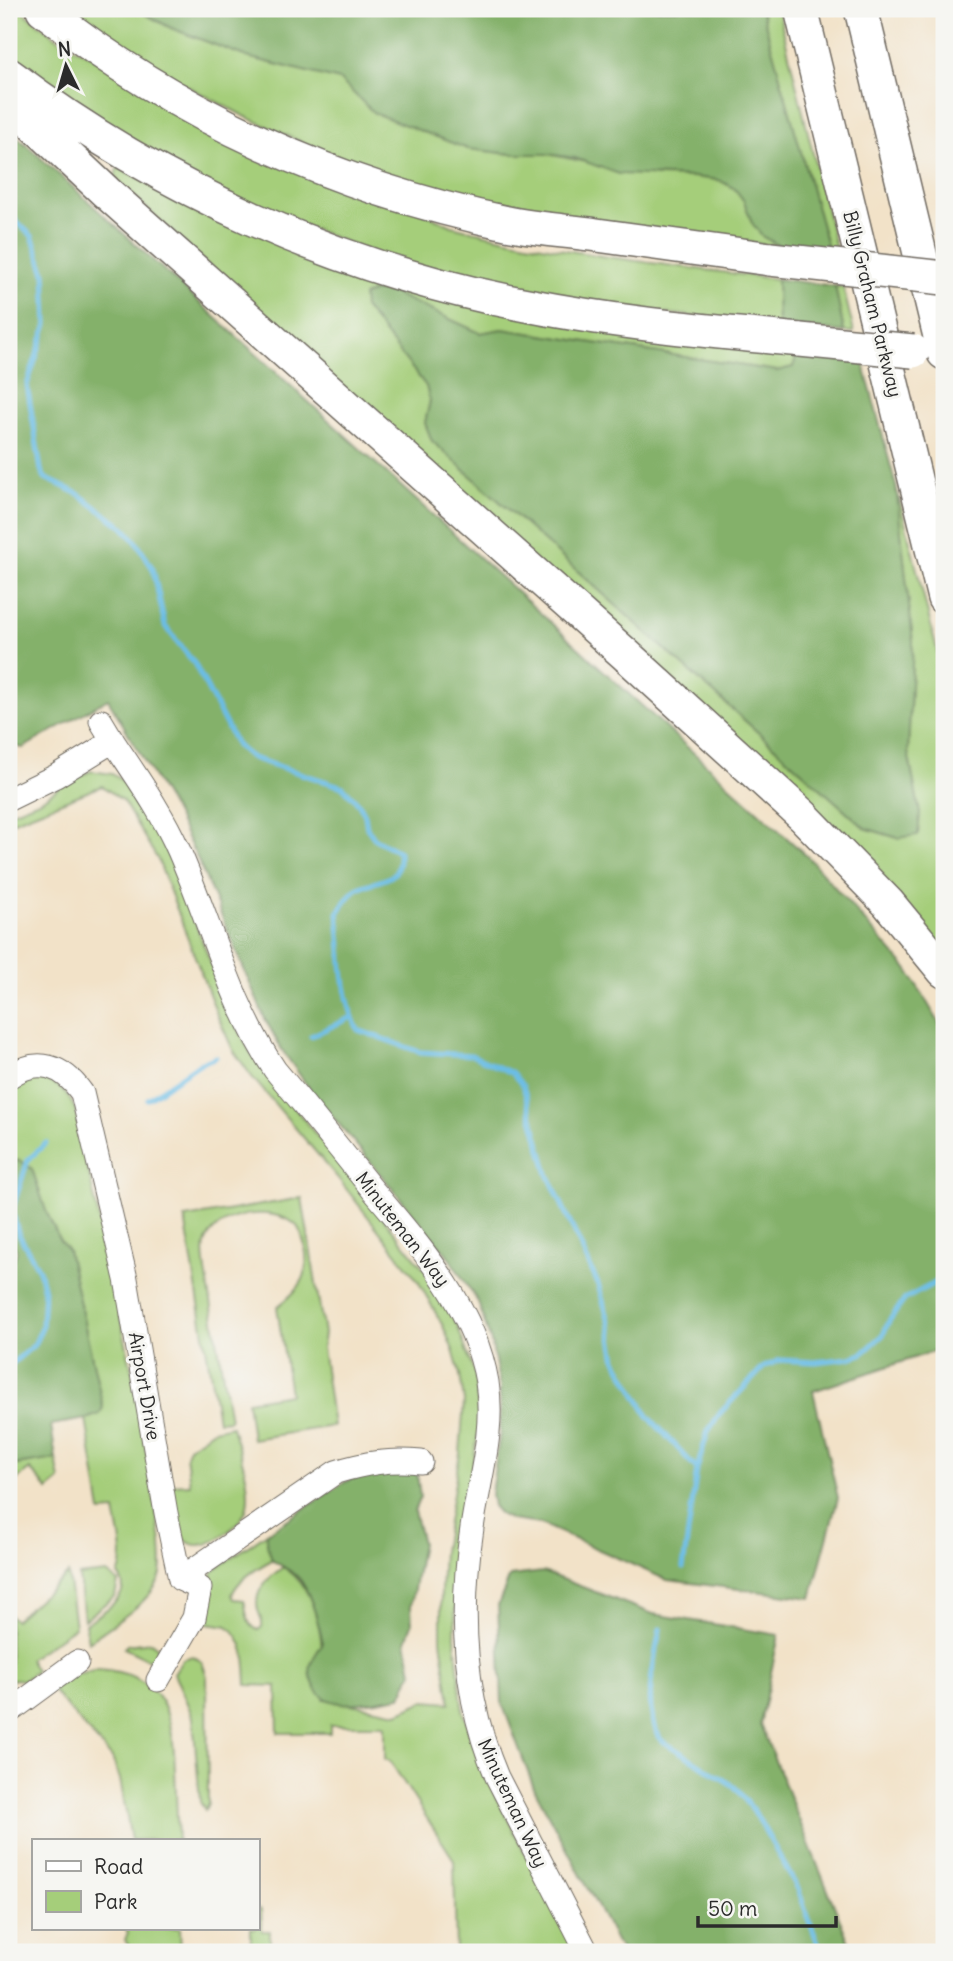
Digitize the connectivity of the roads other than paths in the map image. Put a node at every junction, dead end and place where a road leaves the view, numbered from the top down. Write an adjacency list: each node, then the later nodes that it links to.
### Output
1 (43, 9): 6 (highway, bridge)
2 (802, 9): 8 (highway, Billy Graham Parkway)
3 (861, 9): 7 (highway)
4 (9, 75): 7 (highway, bridge)
5 (9, 101): 10 (highway)
6 (944, 278)
7 (944, 353)
8 (944, 598)
9 (9, 799): 17 (street, Minuteman Way)
10 (944, 971)
11 (9, 1077): 13 (street, Airport Drive)
12 (421, 1462): 13 (street)
13 (180, 1579): 15 (street, Airport Drive)
14 (77, 1662): 16 (street)
15 (158, 1680)
16 (9, 1712)
17 (587, 1952)

